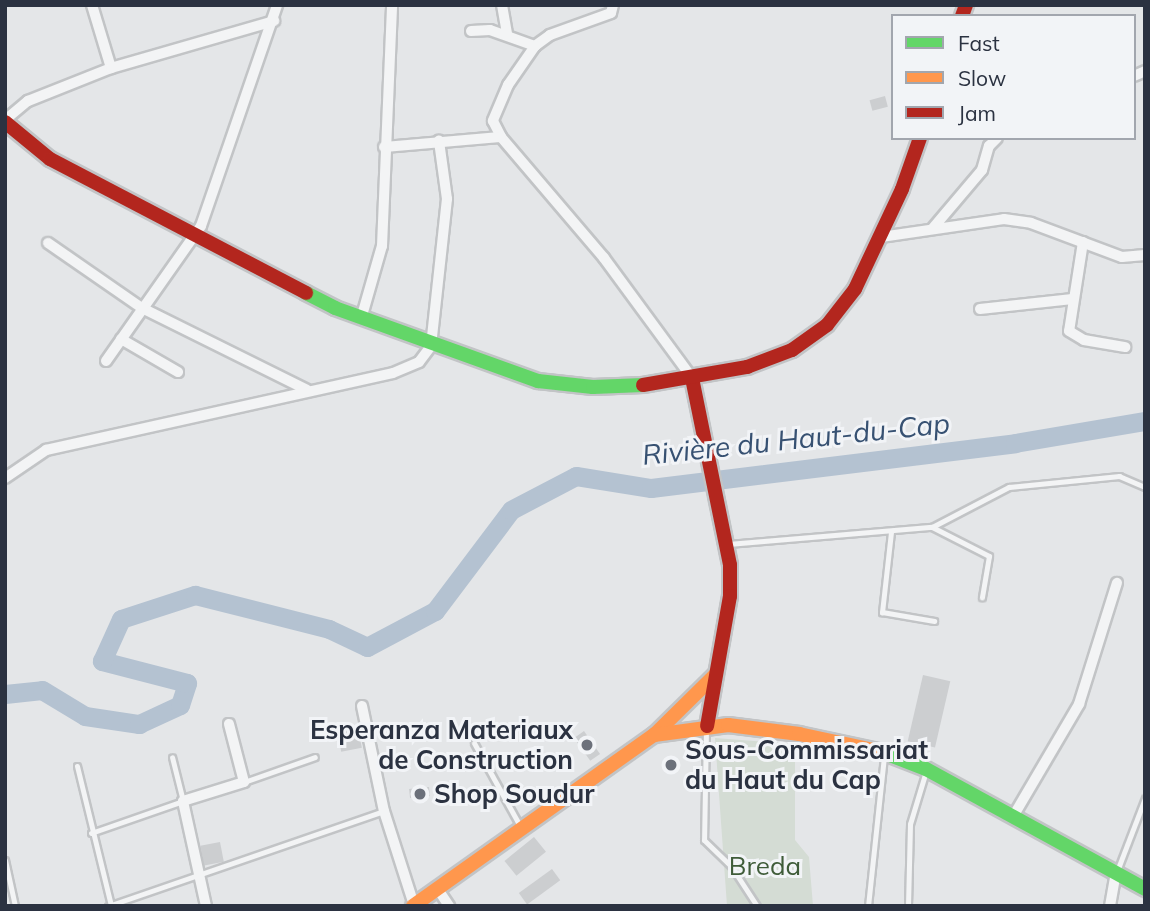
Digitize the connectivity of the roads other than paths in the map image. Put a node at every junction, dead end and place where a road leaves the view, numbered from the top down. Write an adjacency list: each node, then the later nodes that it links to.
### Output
1 (92, 5): 10 (street)
2 (277, 5): 6 (street)
3 (392, 5): 16 (street)
4 (502, 5): 8 (street)
5 (612, 5): 9 (street)
6 (274, 21): 10 (street); 18 (street)
7 (471, 31): 8 (street)
8 (507, 34): 9 (street)
9 (535, 46): 12 (street)
10 (111, 68): 11 (street)
11 (5, 121): 18 (main road)
12 (501, 137): 15 (street); 32 (street)
13 (919, 140): 19 (main road)
14 (995, 140): 17 (street)
15 (439, 141): 16 (street); 28 (street)
16 (384, 147): 26 (street)
17 (933, 228): 19 (street); 21 (street)
18 (194, 235): 24 (street); 26 (main road)
19 (881, 237): 32 (main road)
20 (48, 243): 24 (street)
21 (1083, 243): 22 (street); 23 (street)
22 (1145, 255)
23 (1072, 299): 25 (street); 29 (street)
24 (142, 308): 27 (street); 33 (street)
25 (980, 309)
26 (361, 319): 28 (main road)
27 (121, 340): 30 (street); 31 (street)
28 (430, 346): 32 (main road); 33 (street)
29 (1125, 347)
30 (106, 361)
31 (178, 372)
32 (692, 378): 38 (main road)
33 (307, 390): 34 (street)
34 (5, 478)
35 (1145, 487): 36 (lane)
36 (932, 527): 37 (lane); 40 (lane)
37 (891, 532): 38 (lane); 41 (lane)
38 (726, 544): 42 (main road)
39 (1117, 583): 57 (street)
40 (982, 597)
41 (934, 621)
42 (715, 675): 45 (main road); 46 (main road)
43 (362, 706): 56 (street)
44 (229, 724): 53 (street)
45 (707, 726): 46 (main road); 48 (main road); 70 (lane)
46 (654, 735): 58 (main road)
47 (474, 743): 58 (lane)
48 (885, 753): 52 (main road); 71 (lane)
49 (172, 757): 55 (lane)
50 (315, 757): 53 (lane)
51 (76, 766): 59 (lane)
52 (926, 769): 57 (main road); 72 (lane)
53 (244, 782): 55 (street)
54 (1145, 798): 61 (lane)
55 (183, 801): 59 (lane); 62 (street)
56 (384, 811): 62 (lane); 66 (street)
57 (1014, 816): 61 (main road)
58 (521, 828): 63 (main road)
59 (91, 833): 65 (lane)
60 (5, 860): 67 (lane)
61 (1116, 873): 64 (main road); 73 (street)
62 (199, 877): 65 (lane); 68 (street)
63 (437, 888): 66 (main road); 69 (street)
64 (1145, 889)
65 (109, 905)
66 (414, 905)
67 (15, 906)
68 (206, 906)
69 (449, 906)
70 (757, 906)
71 (868, 906)
72 (908, 906)
73 (1110, 906)

